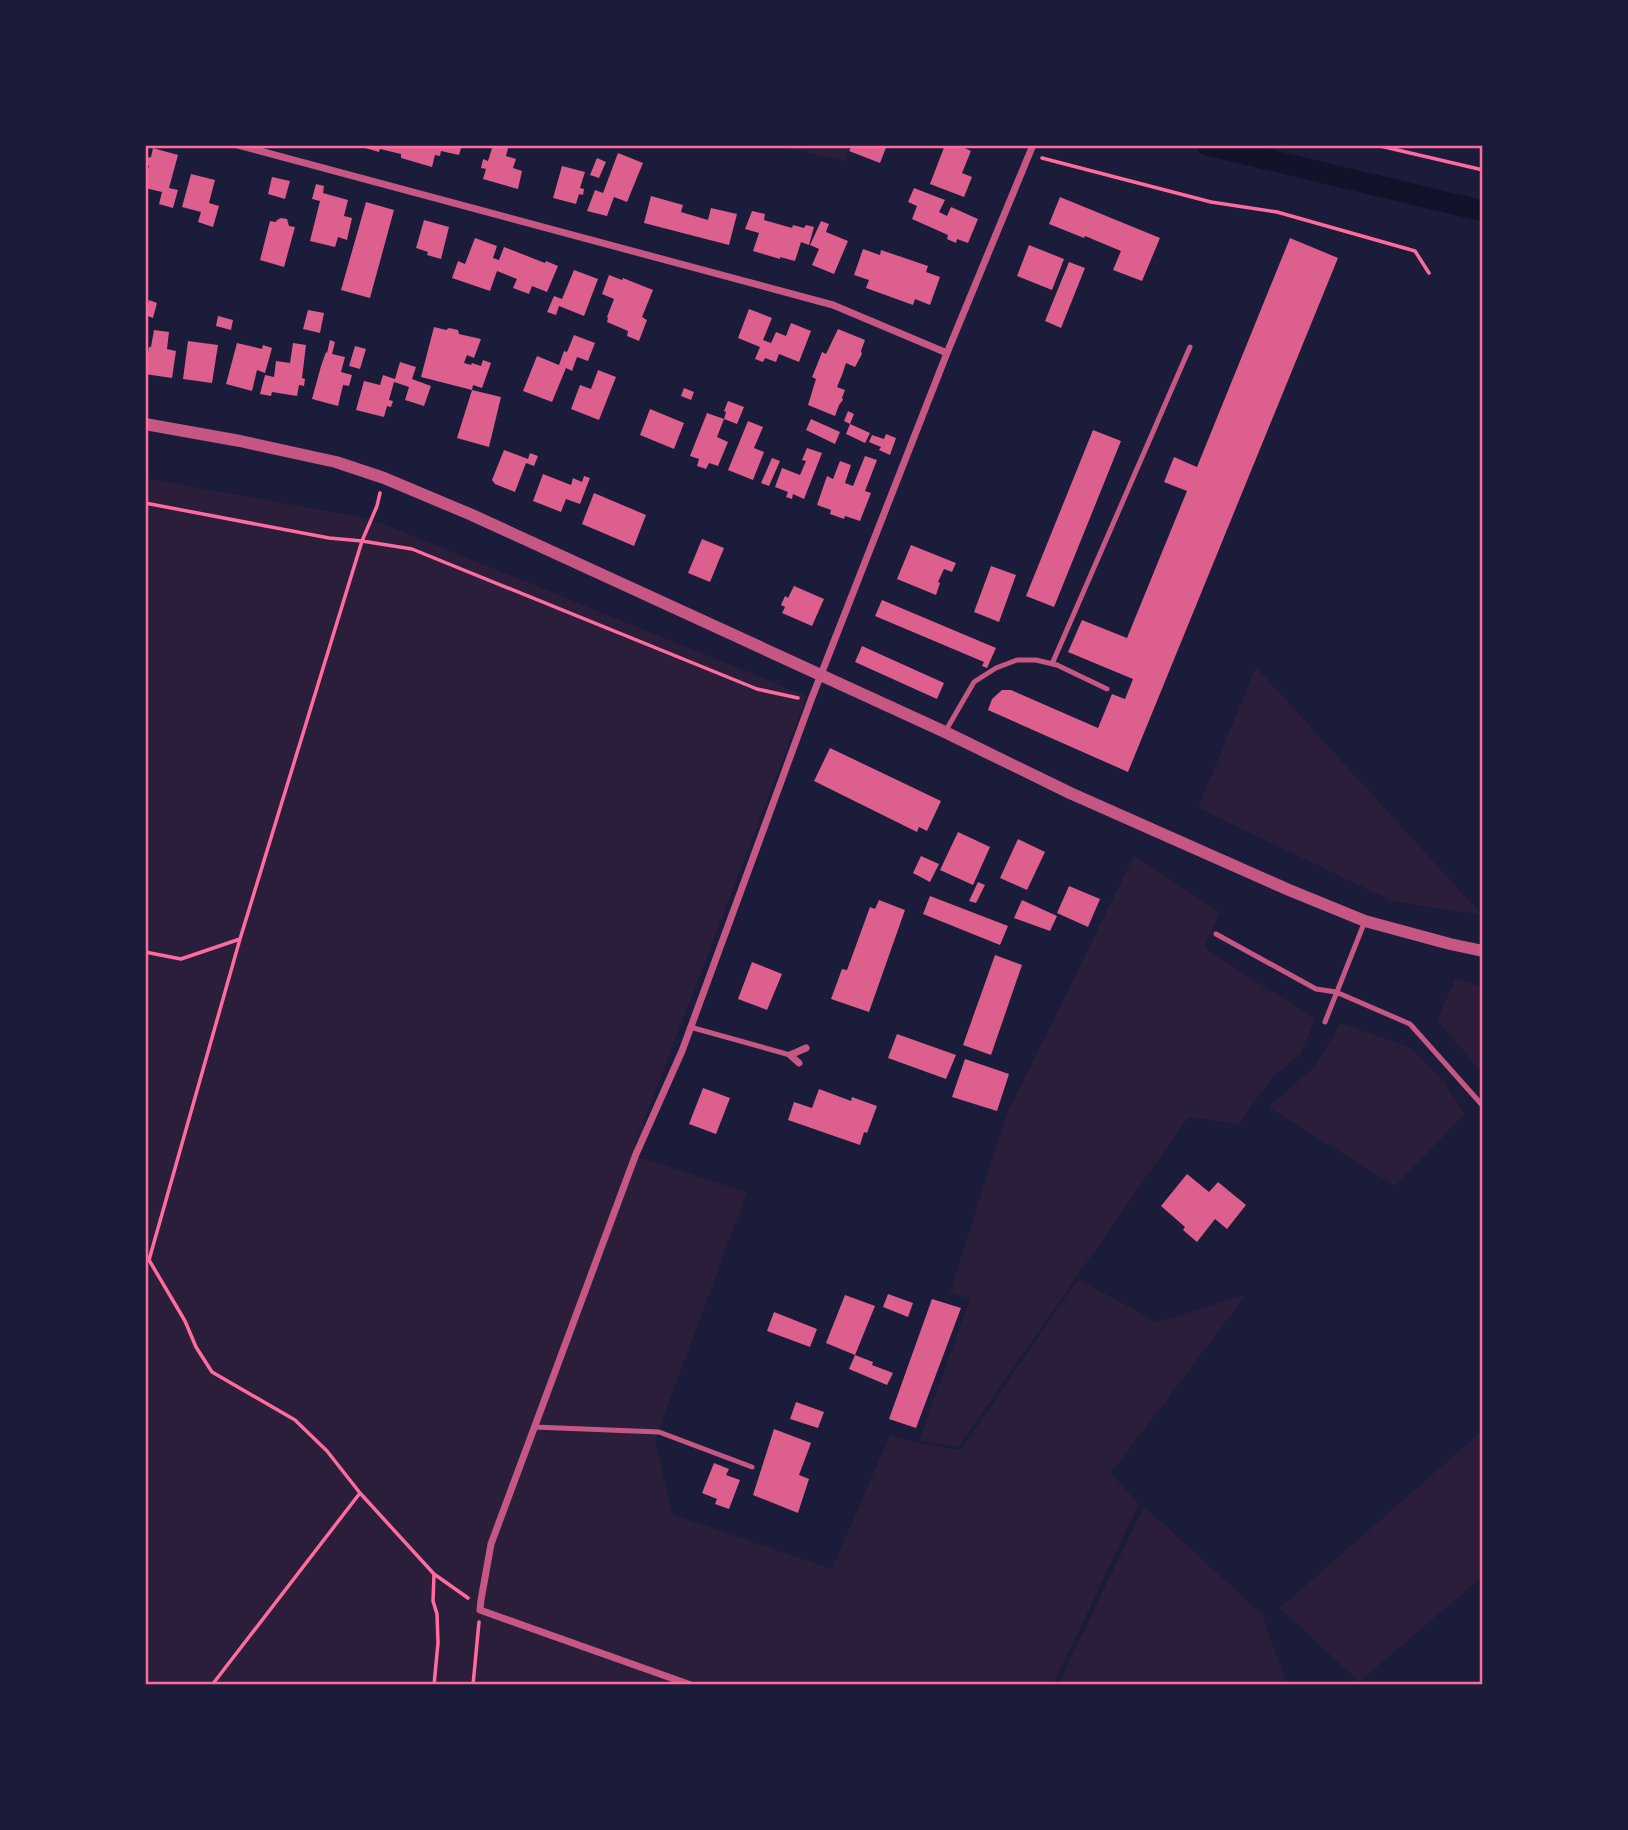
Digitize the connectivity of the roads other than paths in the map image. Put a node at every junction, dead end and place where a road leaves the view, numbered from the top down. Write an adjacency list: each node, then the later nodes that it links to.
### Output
1 (238, 145): 4 (street)
2 (1031, 149): 4 (street)
3 (1190, 348): 6 (lane)
4 (947, 353): 7 (street)
5 (145, 424): 7 (street)
6 (1052, 664): 8 (lane); 9 (lane)
7 (821, 676): 9 (street); 15 (street)
8 (1107, 689)
9 (945, 732): 10 (street)
10 (1365, 921): 12 (street); 13 (lane)
11 (1216, 934): 13 (lane)
12 (1483, 951)
13 (1336, 992): 14 (lane); 19 (lane)
14 (1325, 1022)
15 (690, 1027): 17 (lane); 20 (street)
16 (806, 1048): 17 (street)
17 (790, 1055): 18 (street)
18 (799, 1063)
19 (1483, 1105)
20 (534, 1427): 21 (lane); 22 (street)
21 (752, 1467)
22 (691, 1685)

